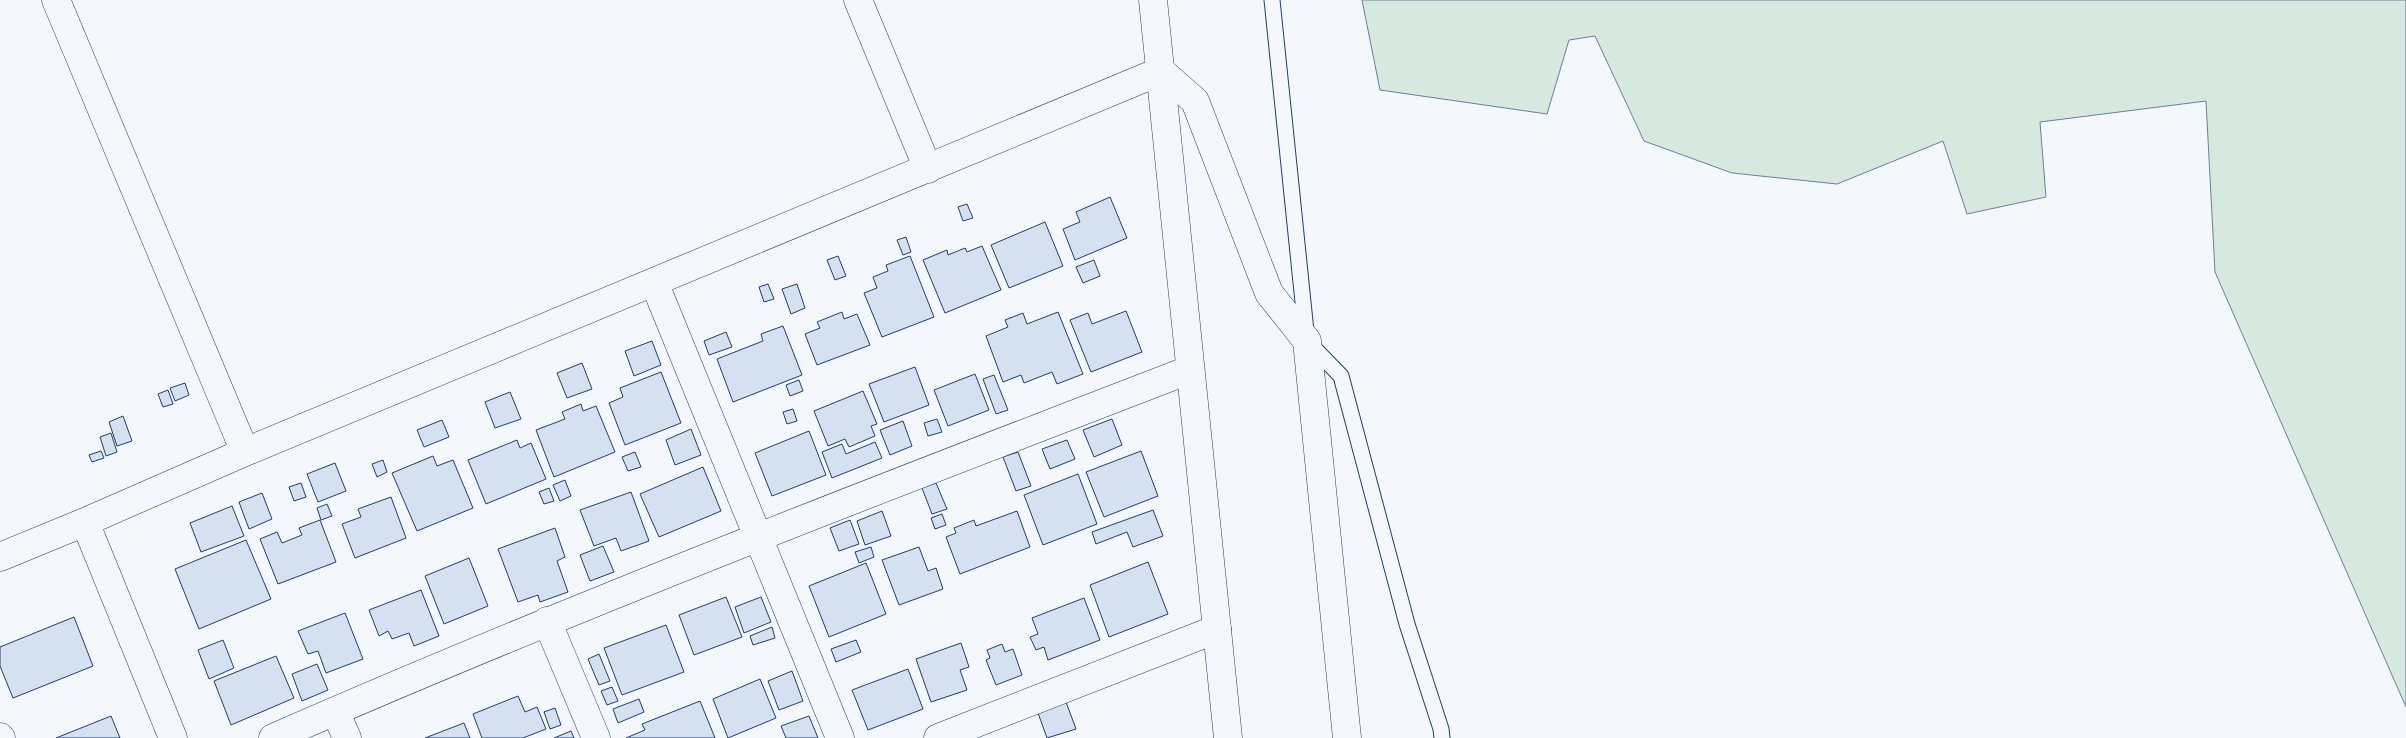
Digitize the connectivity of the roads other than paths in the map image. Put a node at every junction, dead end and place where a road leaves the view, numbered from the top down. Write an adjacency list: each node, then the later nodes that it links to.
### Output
1 (56, 0): 10 (street)
2 (858, 0): 6 (street)
3 (1153, 0): 5 (street)
4 (1272, 0): 8 (lane)
5 (1161, 71): 6 (street); 8 (street); 9 (street)
6 (928, 169): 7 (street)
7 (654, 282): 10 (street); 12 (street)
8 (1306, 341): 24 (street); 25 (lane)
9 (1189, 370): 12 (street); 15 (street)
10 (245, 452): 11 (street)
11 (85, 522): 13 (street); 17 (street)
12 (758, 536): 14 (street); 21 (street)
13 (0, 557)
14 (547, 621): 16 (street); 20 (street)
15 (1218, 629): 22 (street); 23 (street)
16 (335, 711): 18 (street); 19 (street)
17 (173, 738)
18 (273, 738)
19 (347, 738)
20 (596, 738)
21 (840, 738)
22 (938, 738)
23 (1228, 738)
24 (1347, 738)
25 (1442, 738)

